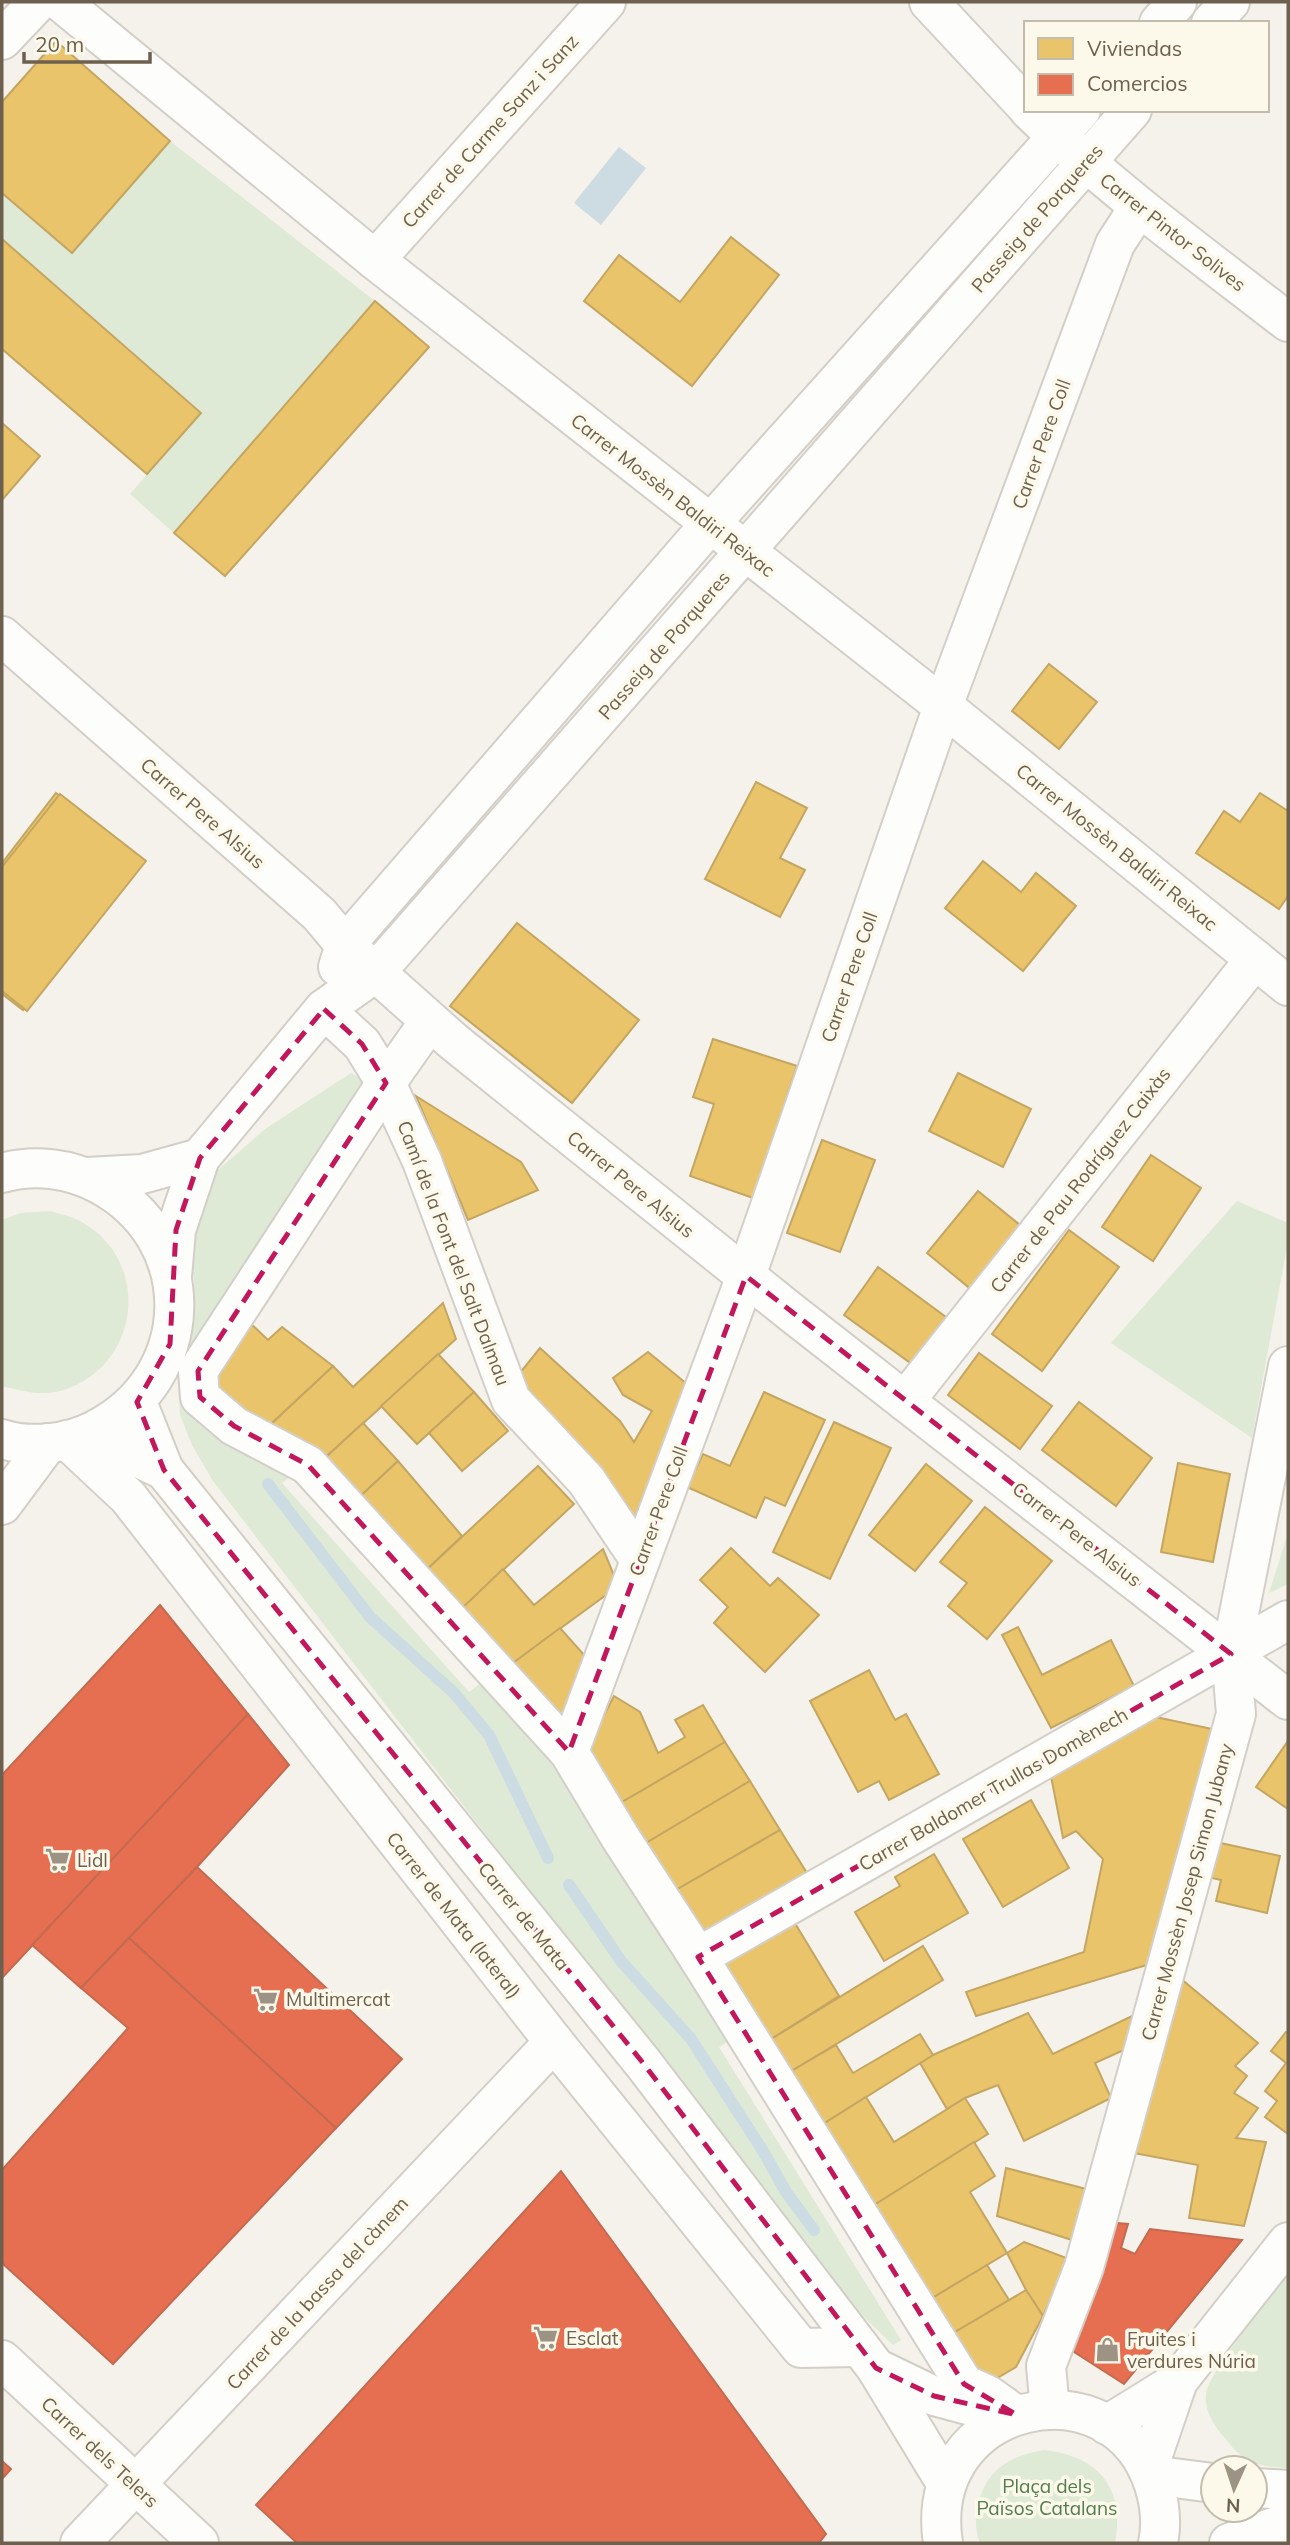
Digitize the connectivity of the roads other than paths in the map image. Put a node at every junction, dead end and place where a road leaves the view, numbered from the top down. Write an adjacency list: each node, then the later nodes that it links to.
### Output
1 (38, 2): 9 (street)
2 (61, 2): 16 (street, Carrer Mossèn Baldiri Reixac)
3 (606, 2): 16 (street, Carrer de Carme Sanz i Sanz)
4 (929, 2): 10 (street)
5 (1177, 2): 7 (street)
6 (1230, 2): 8 (street)
7 (1160, 21)
8 (1213, 21)
9 (2, 40)
10 (1024, 104)
11 (1035, 112): 13 (street, Carrer Pintor Solives)
12 (1130, 112): 14 (street, Passeig de Porqueres)
13 (1069, 123): 14 (street, Carrer Pintor Solives); 18 (street, Passeig de Porqueres)
14 (1085, 163): 15 (street, Carrer Pintor Solives); 19 (street, Passeig de Porqueres)
15 (1139, 207): 17 (street, Carrer Pintor Solives); 21 (street, Carrer Pere Coll)
16 (375, 260): 18 (street, Carrer Mossèn Baldiri Reixac)
17 (1288, 322)
18 (711, 523): 19 (street, Carrer Mossèn Baldiri Reixac); 22 (street, Passeig de Porqueres)
19 (745, 553): 21 (street, Carrer Mossèn Baldiri Reixac); 24 (street, Passeig de Porqueres)
20 (2, 636): 22 (street, Carrer Pere Alsius)
21 (943, 706): 23 (street, Carrer Mossèn Baldiri Reixac); 32 (street, Carrer Pere Coll)
22 (345, 945): 24 (street, Carrer Pere Alsius); 26 (street, Passeig de Porqueres)
23 (1255, 959): 25 (street, Carrer Mossèn Baldiri Reixac); 35 (street, Carrer de Pau Rodríguez Caixàs)
24 (375, 973): 26 (street, Passeig de Porqueres); 27 (street, Carrer Pere Alsius)
25 (1288, 986)
26 (324, 1009): 28 (street, Camí de la Font del Salt Dalmau); 29 (street, Passeig de Porqueres)
27 (429, 1022): 28 (street); 32 (street, Carrer Pere Alsius)
28 (386, 1083): 41 (street, Camí de la Font del Salt Dalmau); 45 (street)
29 (200, 1158): 31 (street); 33 (street, Passeig de Porqueres)
30 (7, 1170): 31 (street)
31 (87, 1177): 33 (street)
32 (746, 1276): 35 (street, Carrer Pere Alsius); 41 (street, Carrer Pere Coll)
33 (172, 1277): 36 (street)
34 (1288, 1366): 43 (street, Carrer Mossèn Josep Simon Jubany)
35 (905, 1401): 43 (street, Carrer Pere Alsius)
36 (137, 1402): 38 (street); 39 (street, Carrer de Mata)
37 (2, 1439): 38 (street)
38 (68, 1439): 39 (street, Carrer de Mata); 40 (street); 47 (street, Carrer de Mata (lateral))
39 (164, 1470): 49 (street, Carrer de Mata)
40 (2, 1505)
41 (640, 1560): 45 (street, Carrer Pere Coll)
42 (1288, 1620): 43 (street, Carrer Baldomer Trullas Domènech)
43 (1231, 1654): 44 (street, Carrer Pere Alsius); 46 (street, Carrer Baldomer Trullas Domènech); 52 (street, Carrer Mossèn Josep Simon Jubany)
44 (1288, 1700)
45 (569, 1752): 46 (street)
46 (698, 1957): 52 (street)
47 (554, 2042): 49 (street, Carrer de Mata (lateral)); 57 (street, Carrer de la bassa del cànem)
48 (1288, 2242): 51 (street)
49 (868, 2357): 52 (street, Carrer de Mata); 56 (street, Carrer de Mata)
50 (2, 2360): 57 (street, Carrer dels Telers)
51 (1178, 2381): 53 (street); 54 (street)
52 (1026, 2414): 53 (street); 56 (street)
53 (1107, 2425): 54 (street)
54 (1152, 2480): 55 (street); 64 (street); 65 (street)
55 (1199, 2482)
56 (946, 2483): 63 (street)
57 (136, 2484): 61 (street, Carrer de la bassa del cànem); 62 (street, Carrer dels Telers)
58 (1269, 2489): 59 (street)
59 (1288, 2490)
60 (1288, 2522): 66 (street)
61 (80, 2543)
62 (199, 2543)
63 (943, 2543)
64 (1158, 2543)
65 (1187, 2543)
66 (1229, 2543)

